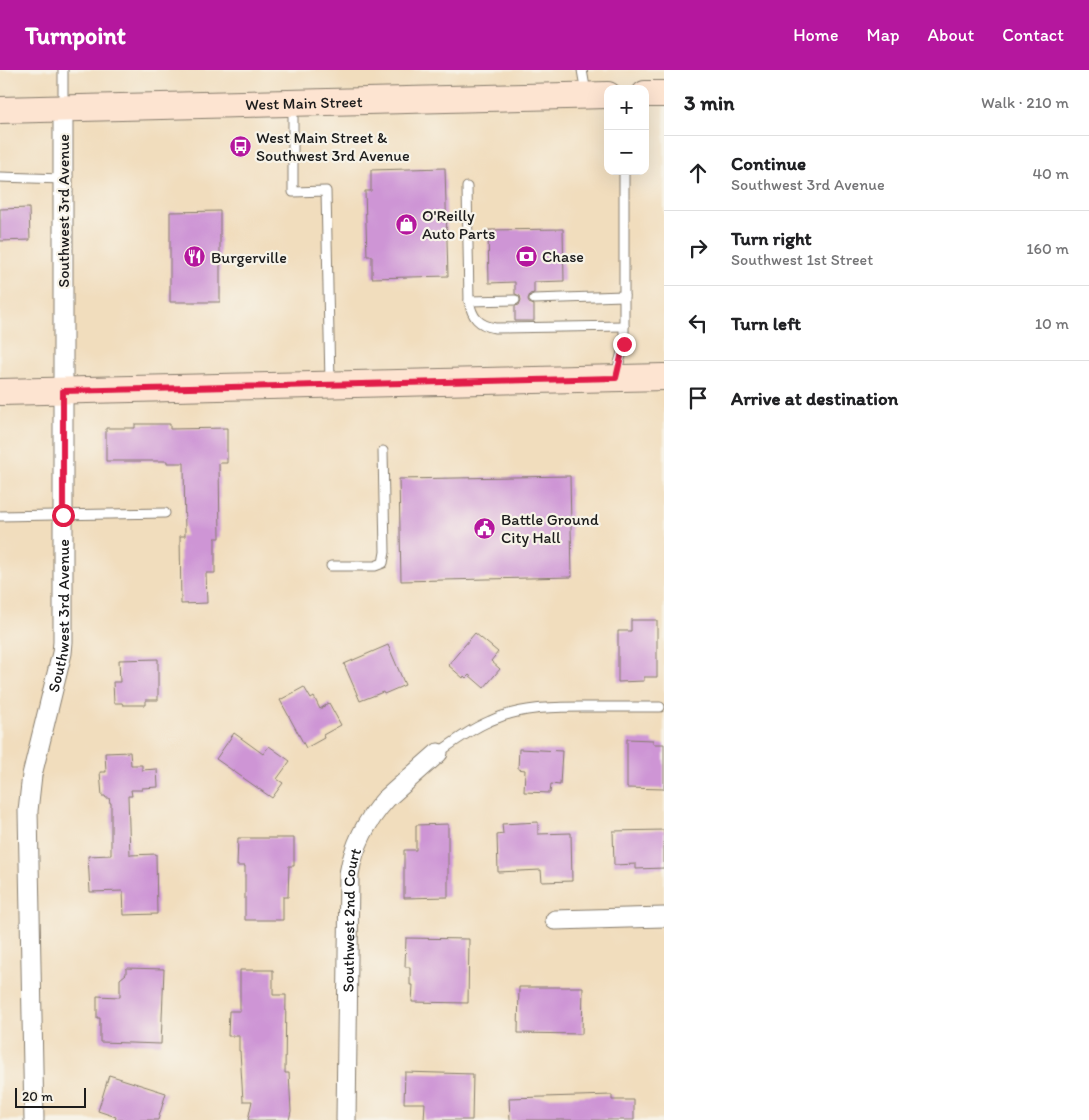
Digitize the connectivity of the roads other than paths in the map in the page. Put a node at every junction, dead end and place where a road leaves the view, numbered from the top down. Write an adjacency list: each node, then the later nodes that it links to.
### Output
1 (62, 70): 7 (lane)
2 (582, 70): 5 (lane)
3 (649, 94): 4 (street)
4 (664, 94)
5 (597, 95): 6 (street, West Main Street)
6 (293, 103): 7 (street, West Main Street); 20 (lane)
7 (63, 108): 8 (street, West Main Street); 11 (street, Southwest 3rd Avenue)
8 (0, 110)
9 (624, 175): 13 (lane)
10 (0, 177): 11 (lane)
11 (63, 180): 21 (street, Southwest 3rd Avenue)
12 (467, 187): 16 (lane)
13 (624, 296): 14 (lane); 17 (lane)
14 (534, 299)
15 (515, 300): 16 (lane)
16 (469, 301): 17 (lane)
17 (624, 326): 19 (lane)
18 (664, 377): 19 (street)
19 (616, 378): 20 (street)
20 (330, 385): 21 (street)
21 (63, 391): 22 (street); 25 (street, Southwest 3rd Avenue)
22 (0, 392)
23 (383, 451): 27 (lane)
24 (165, 513): 25 (lane)
25 (63, 515): 26 (lane); 32 (street, Southwest 3rd Avenue)
26 (0, 516)
27 (331, 566)
28 (660, 707): 29 (lane)
29 (438, 753): 33 (street, Southwest 2nd Court)
30 (664, 918): 31 (street)
31 (555, 920)
32 (34, 1120)
33 (346, 1120)

